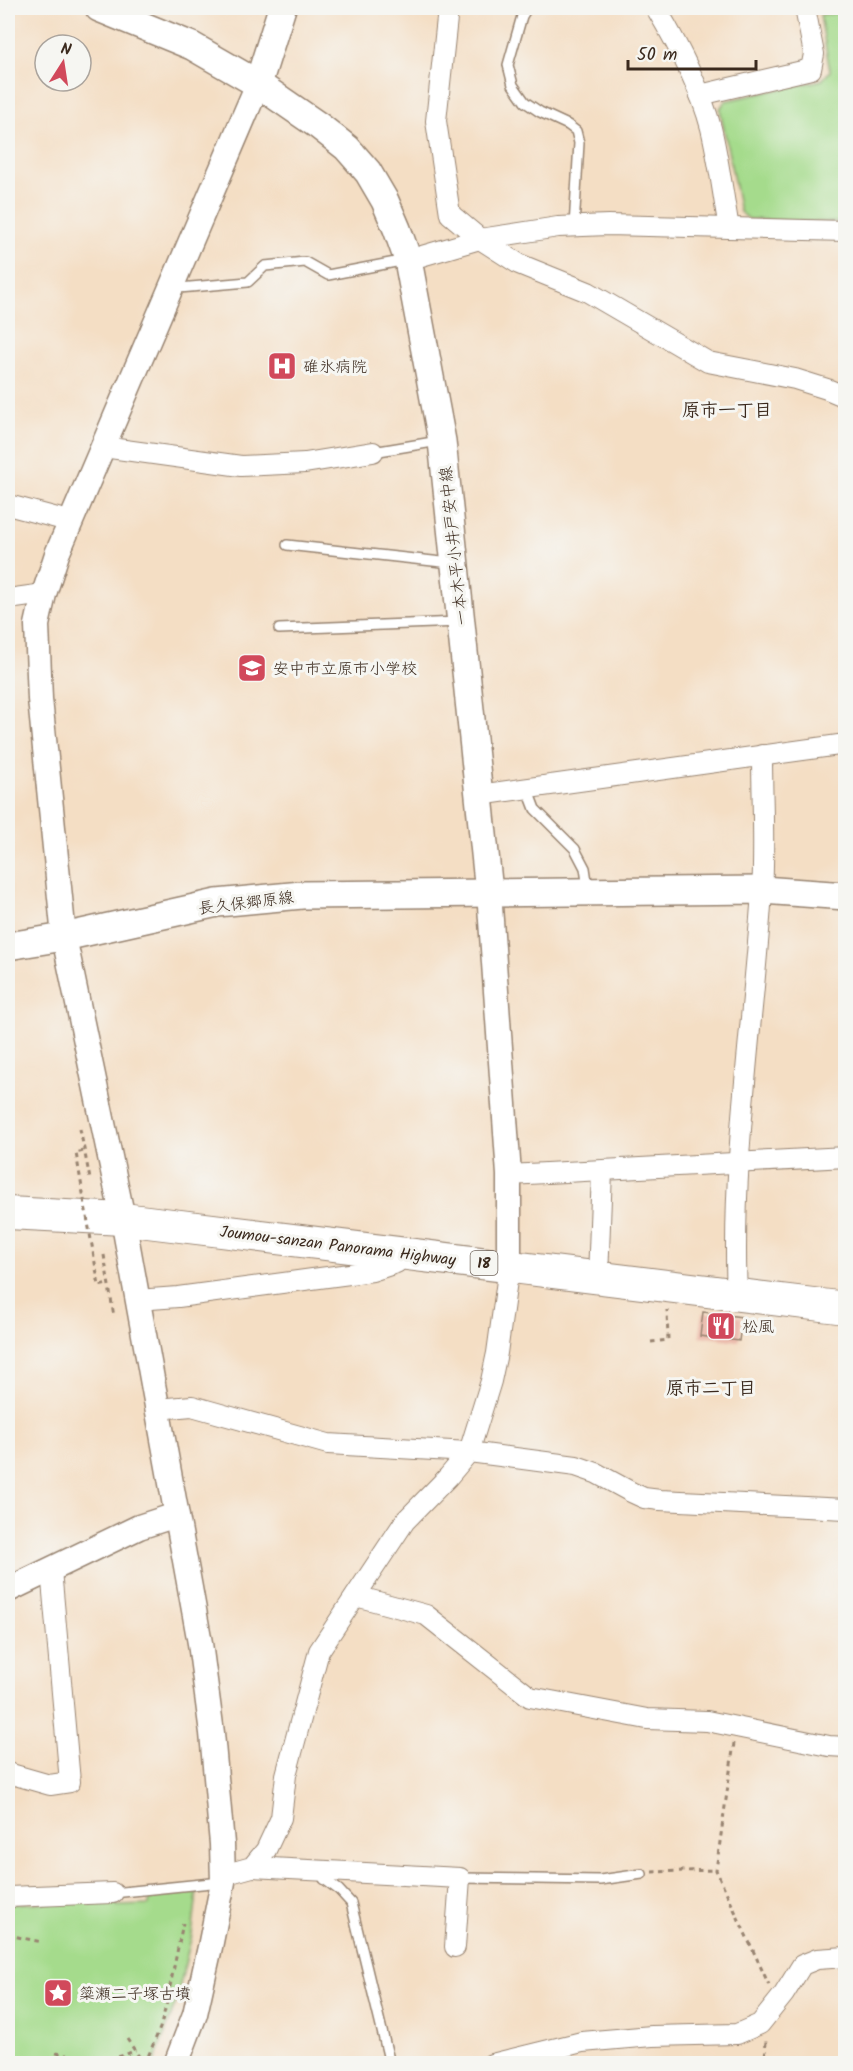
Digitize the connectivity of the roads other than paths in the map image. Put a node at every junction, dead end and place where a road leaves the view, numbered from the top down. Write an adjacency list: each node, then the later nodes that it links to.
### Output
1 (99, 8): 7 (main road, 一本木平小井戸安中線)
2 (282, 8): 7 (main road)
3 (446, 8): 12 (street)
4 (527, 8): 9 (lane)
5 (656, 8): 8 (street)
6 (805, 8): 8 (street)
7 (258, 84): 13 (main road, 一本木平小井戸安中線); 14 (street)
8 (700, 95): 10 (street)
9 (574, 227): 10 (street); 12 (street)
10 (729, 228): 11 (street)
11 (846, 231)
12 (480, 239): 13 (street); 15 (street)
13 (408, 260): 14 (lane); 16 (main road, 一本木平小井戸安中線)
14 (172, 286): 17 (street)
15 (846, 397)
16 (442, 441): 18 (lane); 22 (main road, 一本木平小井戸安中線)
17 (103, 447): 18 (street); 20 (street)
18 (373, 452)
19 (8, 505): 20 (street)
20 (72, 522): 23 (street)
21 (287, 545): 22 (lane)
22 (455, 563): 25 (main road, 一本木平小井戸安中線)
23 (44, 594): 24 (street); 35 (street)
24 (8, 599)
25 (461, 622): 26 (lane); 30 (main road, 一本木平小井戸安中線)
26 (279, 629)
27 (846, 744): 28 (street)
28 (762, 755): 29 (street); 31 (street)
29 (527, 788): 30 (street); 32 (lane)
30 (479, 795): 33 (main road, 一本木平小井戸安中線)
31 (762, 890): 32 (main road); 34 (main road); 38 (street)
32 (589, 891): 33 (main road)
33 (489, 892): 35 (main road, 長久保郷原線); 40 (street)
34 (846, 896)
35 (64, 937): 36 (main road, 長久保郷原線); 42 (street)
36 (8, 946)
37 (846, 1157): 38 (street)
38 (739, 1164): 39 (street); 46 (street)
39 (602, 1171): 40 (street); 45 (street)
40 (508, 1175): 44 (street)
41 (8, 1213): 42 (highway, Joumou-sanzan Panorama Highway / 18)
42 (123, 1219): 43 (highway, Joumou-sanzan Panorama Highway / 18); 47 (street)
43 (396, 1252): 44 (highway, Joumou-sanzan Panorama Highway / 18); 47 (street)
44 (509, 1266): 45 (highway, Joumou-sanzan Panorama Highway / 18); 50 (street)
45 (598, 1278): 46 (highway, Joumou-sanzan Panorama Highway / 18)
46 (737, 1296): 48 (highway, Joumou-sanzan Panorama Highway / 18)
47 (137, 1300): 49 (street)
48 (846, 1308)
49 (157, 1408): 50 (street); 52 (street)
50 (469, 1452): 51 (street); 55 (street)
51 (846, 1509)
52 (176, 1515): 53 (street); 61 (street)
53 (51, 1569): 54 (street); 57 (street)
54 (8, 1590)
55 (357, 1596): 56 (street); 58 (street)
56 (846, 1747)
57 (8, 1773)
58 (252, 1867): 59 (street); 61 (street)
59 (322, 1870): 62 (street); 68 (lane)
60 (642, 1874): 62 (lane)
61 (223, 1878): 63 (lane); 67 (street)
62 (460, 1878): 65 (street)
63 (113, 1893): 64 (street)
64 (8, 1897)
65 (455, 1947)
66 (846, 1957): 69 (street)
67 (176, 2064)
68 (390, 2064)
69 (492, 2064)

